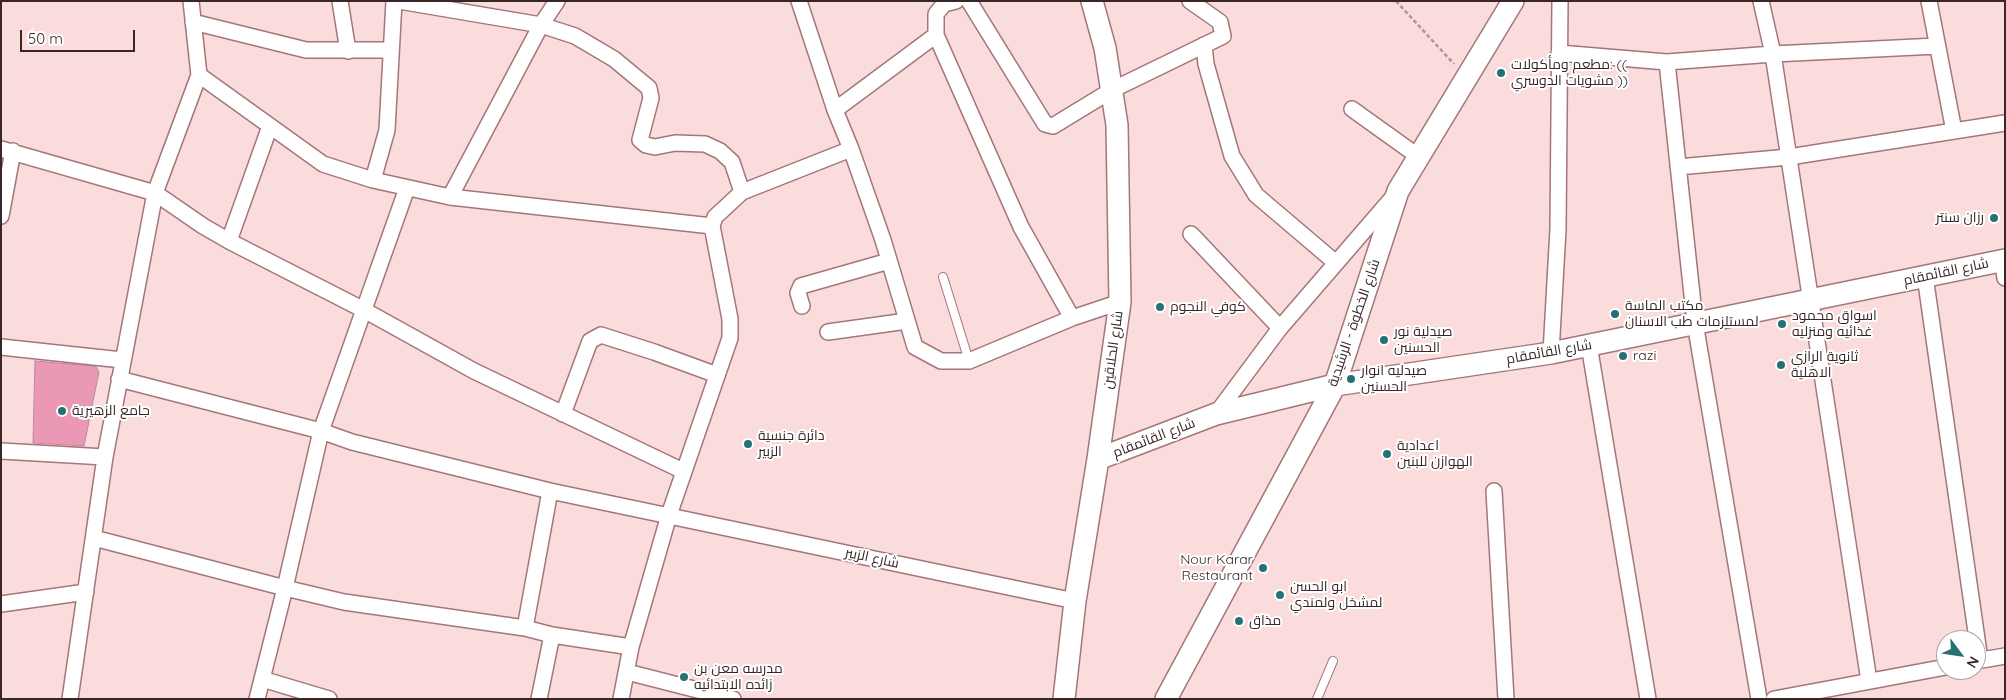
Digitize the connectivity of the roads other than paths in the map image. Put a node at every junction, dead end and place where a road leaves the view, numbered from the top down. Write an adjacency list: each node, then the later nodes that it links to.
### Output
1 (191, 1): 15 (street)
2 (340, 1): 21 (street)
3 (394, 1): 20 (street)
4 (399, 1): 16 (street)
5 (557, 1): 16 (street)
6 (799, 1): 28 (street)
7 (969, 1): 26 (street)
8 (1092, 1): 26 (main road, شارع الحلاقين)
9 (1190, 1): 18 (street)
10 (1513, 1): 34 (main road, شارع الخطوة - الرشيدية)
11 (1560, 1): 22 (street)
12 (1761, 1): 23 (street)
13 (1929, 1): 19 (street)
14 (948, 2): 17 (street)
15 (193, 22): 21 (street); 25 (street)
16 (541, 25): 40 (street); 42 (street)
17 (936, 35): 28 (street); 56 (street)
18 (1204, 45): 26 (street); 48 (street)
19 (1937, 46): 23 (street); 31 (street)
20 (391, 50): 21 (street); 37 (street)
21 (348, 52)
22 (1558, 53): 24 (street); 63 (street)
23 (1773, 54): 24 (street); 35 (street)
24 (1667, 62): 36 (street)
25 (199, 75): 30 (street); 41 (street)
26 (1112, 90): 53 (main road, شارع الحلاقين)
27 (1352, 109): 34 (street)
28 (835, 110): 32 (street)
29 (2005, 123): 31 (street)
30 (270, 126): 37 (street); 46 (street)
31 (1954, 131): 35 (street)
32 (852, 149): 40 (street); 47 (street)
33 (7, 150): 41 (street); 43 (street)
34 (1419, 157): 39 (main road, شارع الخطوة - الرشيدية)
35 (1789, 157): 36 (street); 52 (street)
36 (1678, 167): 58 (street)
37 (373, 180): 38 (street)
38 (407, 188): 42 (street); 55 (street)
39 (1398, 191): 48 (street); 68 (main road, شارع الخطوة - الرشيدية)
40 (742, 192): 44 (street)
41 (155, 193): 46 (street); 64 (street)
42 (450, 197): 44 (street)
43 (1, 216)
44 (712, 226): 66 (street)
45 (1191, 234): 59 (street)
46 (229, 241): 55 (street)
47 (890, 261): 54 (street); 57 (street)
48 (1336, 263): 59 (street)
49 (2004, 266): 51 (main road, شارع القائمقام)
50 (944, 276): 65 (lane)
51 (1925, 276): 52 (main road, شارع القائمقام); 85 (street)
52 (1811, 300): 58 (main road, شارع القائمقام); 94 (street)
53 (1120, 302): 56 (street); 74 (main road, شارع الحلاقين)
54 (802, 306)
55 (364, 310): 69 (street); 71 (street)
56 (1072, 318): 65 (street)
57 (907, 321): 60 (street); 65 (street)
58 (1695, 323): 61 (main road, شارع القائمقام); 106 (street)
59 (1280, 328): 70 (street)
60 (828, 332)
61 (1589, 345): 63 (main road, شارع القائمقام); 105 (street)
62 (1, 347): 64 (street)
63 (1551, 353): 68 (main road, شارع القائمقام)
64 (122, 360): 67 (street)
65 (969, 361)
66 (717, 375): 69 (street); 75 (street)
67 (119, 379): 71 (street, شارع الزبير); 73 (street)
68 (1335, 385): 70 (main road, شارع القائمقام); 102 (main road, شارع الخطوة - الرشيدية)
69 (563, 414): 75 (street)
70 (1216, 414): 74 (main road, شارع القائمقام)
71 (321, 431): 76 (street, شارع الزبير); 80 (street)
72 (1, 451): 73 (street)
73 (105, 457): 79 (street)
74 (1098, 459): 82 (main road, شارع الحلاقين)
75 (683, 471): 78 (street)
76 (550, 491): 78 (street, شارع الزبير); 84 (street)
77 (1494, 491): 104 (street)
78 (670, 515): 82 (street, شارع الزبير); 87 (street)
79 (94, 538): 80 (street); 81 (street)
80 (285, 588): 84 (street); 93 (street)
81 (86, 592): 83 (street); 95 (street)
82 (1075, 600): 101 (main road, شارع الحلاقين)
83 (1, 604)
84 (525, 628): 86 (street)
85 (1974, 630)
86 (552, 635): 87 (street); 98 (street)
87 (631, 647): 92 (street)
88 (2005, 656): 89 (street)
89 (1986, 660)
90 (1333, 661): 103 (lane)
91 (1936, 669): 94 (street)
92 (627, 672): 99 (street); 100 (street)
93 (262, 679): 96 (street); 97 (street)
94 (1869, 681): 107 (street)
95 (70, 699)
96 (257, 699)
97 (329, 699)
98 (539, 699)
99 (621, 699)
100 (733, 699)
101 (1064, 699)
102 (1166, 699)
103 (1317, 699)
104 (1506, 699)
105 (1648, 699)
106 (1759, 699)
107 (1774, 699)

